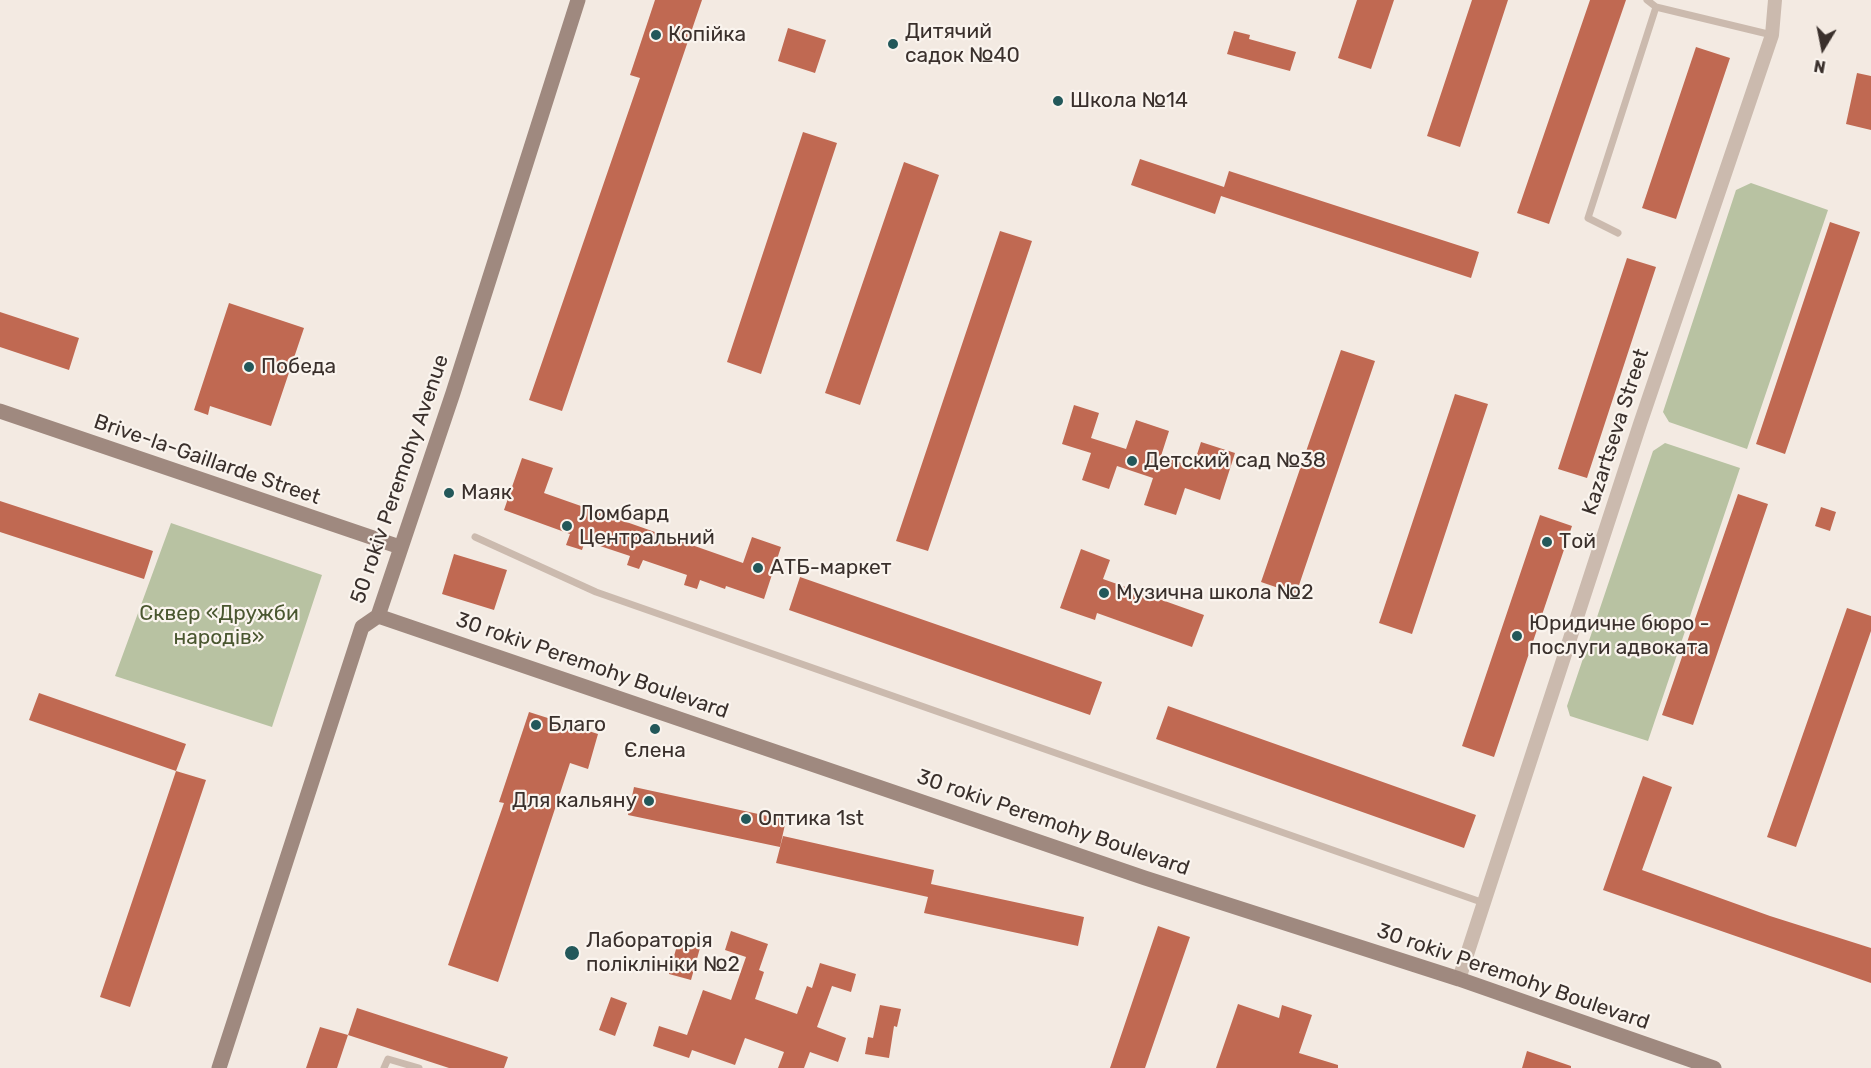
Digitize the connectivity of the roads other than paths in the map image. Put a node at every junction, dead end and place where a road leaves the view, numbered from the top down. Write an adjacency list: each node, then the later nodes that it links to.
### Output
1 (578, 0): 9 (main road, 50 rokiv Peremohy Avenue)
2 (1647, 0): 4 (lane)
3 (1776, 0): 5 (street, Kazartseva Street)
4 (1656, 7): 5 (lane); 6 (lane)
5 (1772, 35): 11 (street, Kazartseva Street)
6 (1618, 233)
7 (0, 411): 9 (main road, Brive-la-Gaillarde Street)
8 (475, 537): 11 (lane)
9 (400, 547): 10 (main road, 50 rokiv Peremohy Avenue)
10 (378, 616): 12 (main road, 30 rokiv Peremohy Boulevard); 13 (main road, 50 rokiv Peremohy Avenue)
11 (1484, 903): 12 (street, Kazartseva Street)
12 (1459, 979): 16 (main road, 30 rokiv Peremohy Boulevard)
13 (219, 1068)
14 (384, 1068): 15 (lane)
15 (419, 1068)
16 (1714, 1068)

